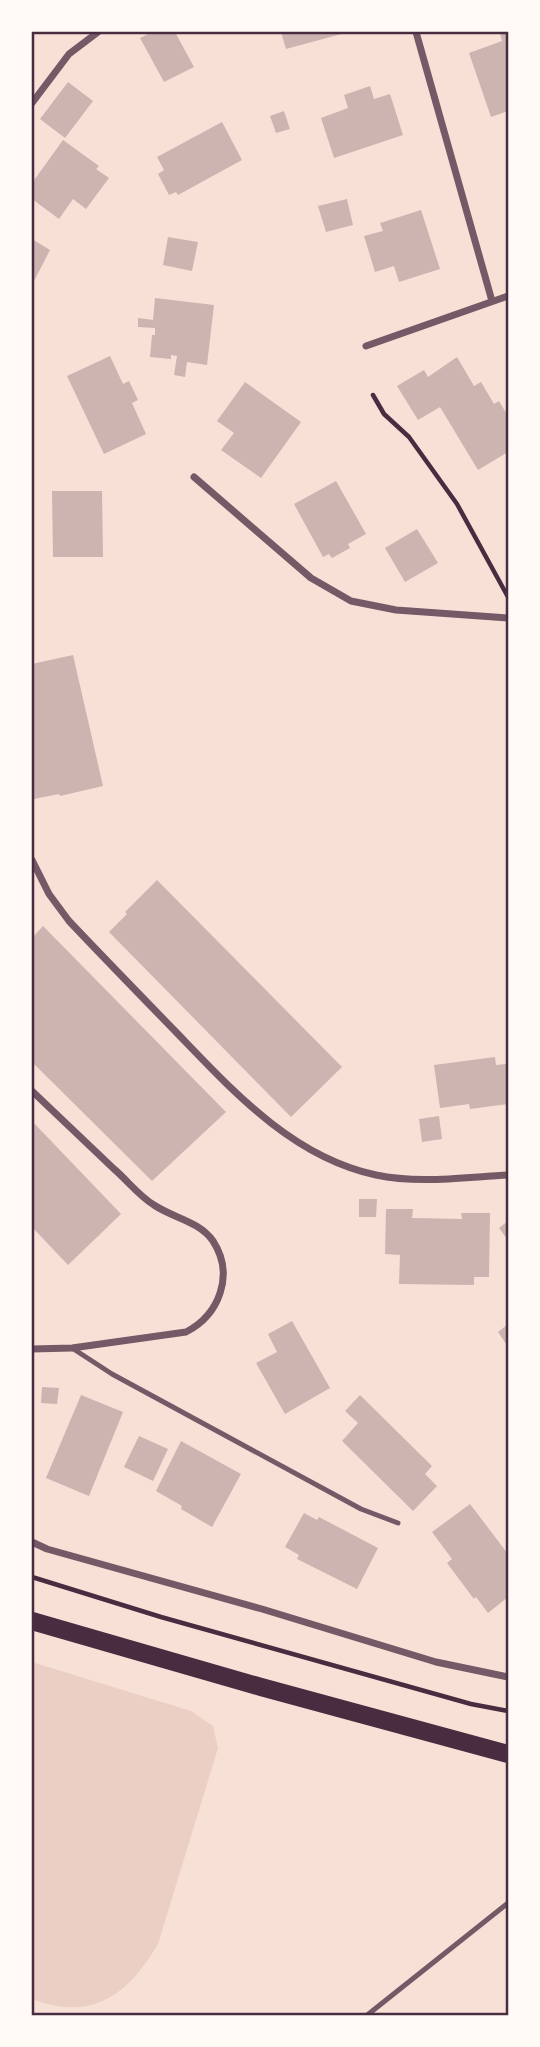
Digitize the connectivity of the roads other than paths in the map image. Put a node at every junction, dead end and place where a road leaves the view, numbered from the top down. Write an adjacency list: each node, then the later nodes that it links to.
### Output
1 (98, 32): 3 (street)
2 (416, 32): 5 (street)
3 (32, 103)
4 (509, 296): 5 (street)
5 (492, 301): 6 (street)
6 (366, 346)
7 (194, 477): 8 (street)
8 (509, 618)
9 (32, 860): 11 (street)
10 (32, 1091): 12 (street)
11 (509, 1175)
12 (72, 1348): 13 (street); 14 (lane)
13 (32, 1349)
14 (398, 1523)
15 (32, 1542): 17 (street)
16 (32, 1620): 18 (main road)
17 (509, 1678)
18 (509, 1754)
19 (509, 1903): 20 (lane)
20 (366, 2015)

